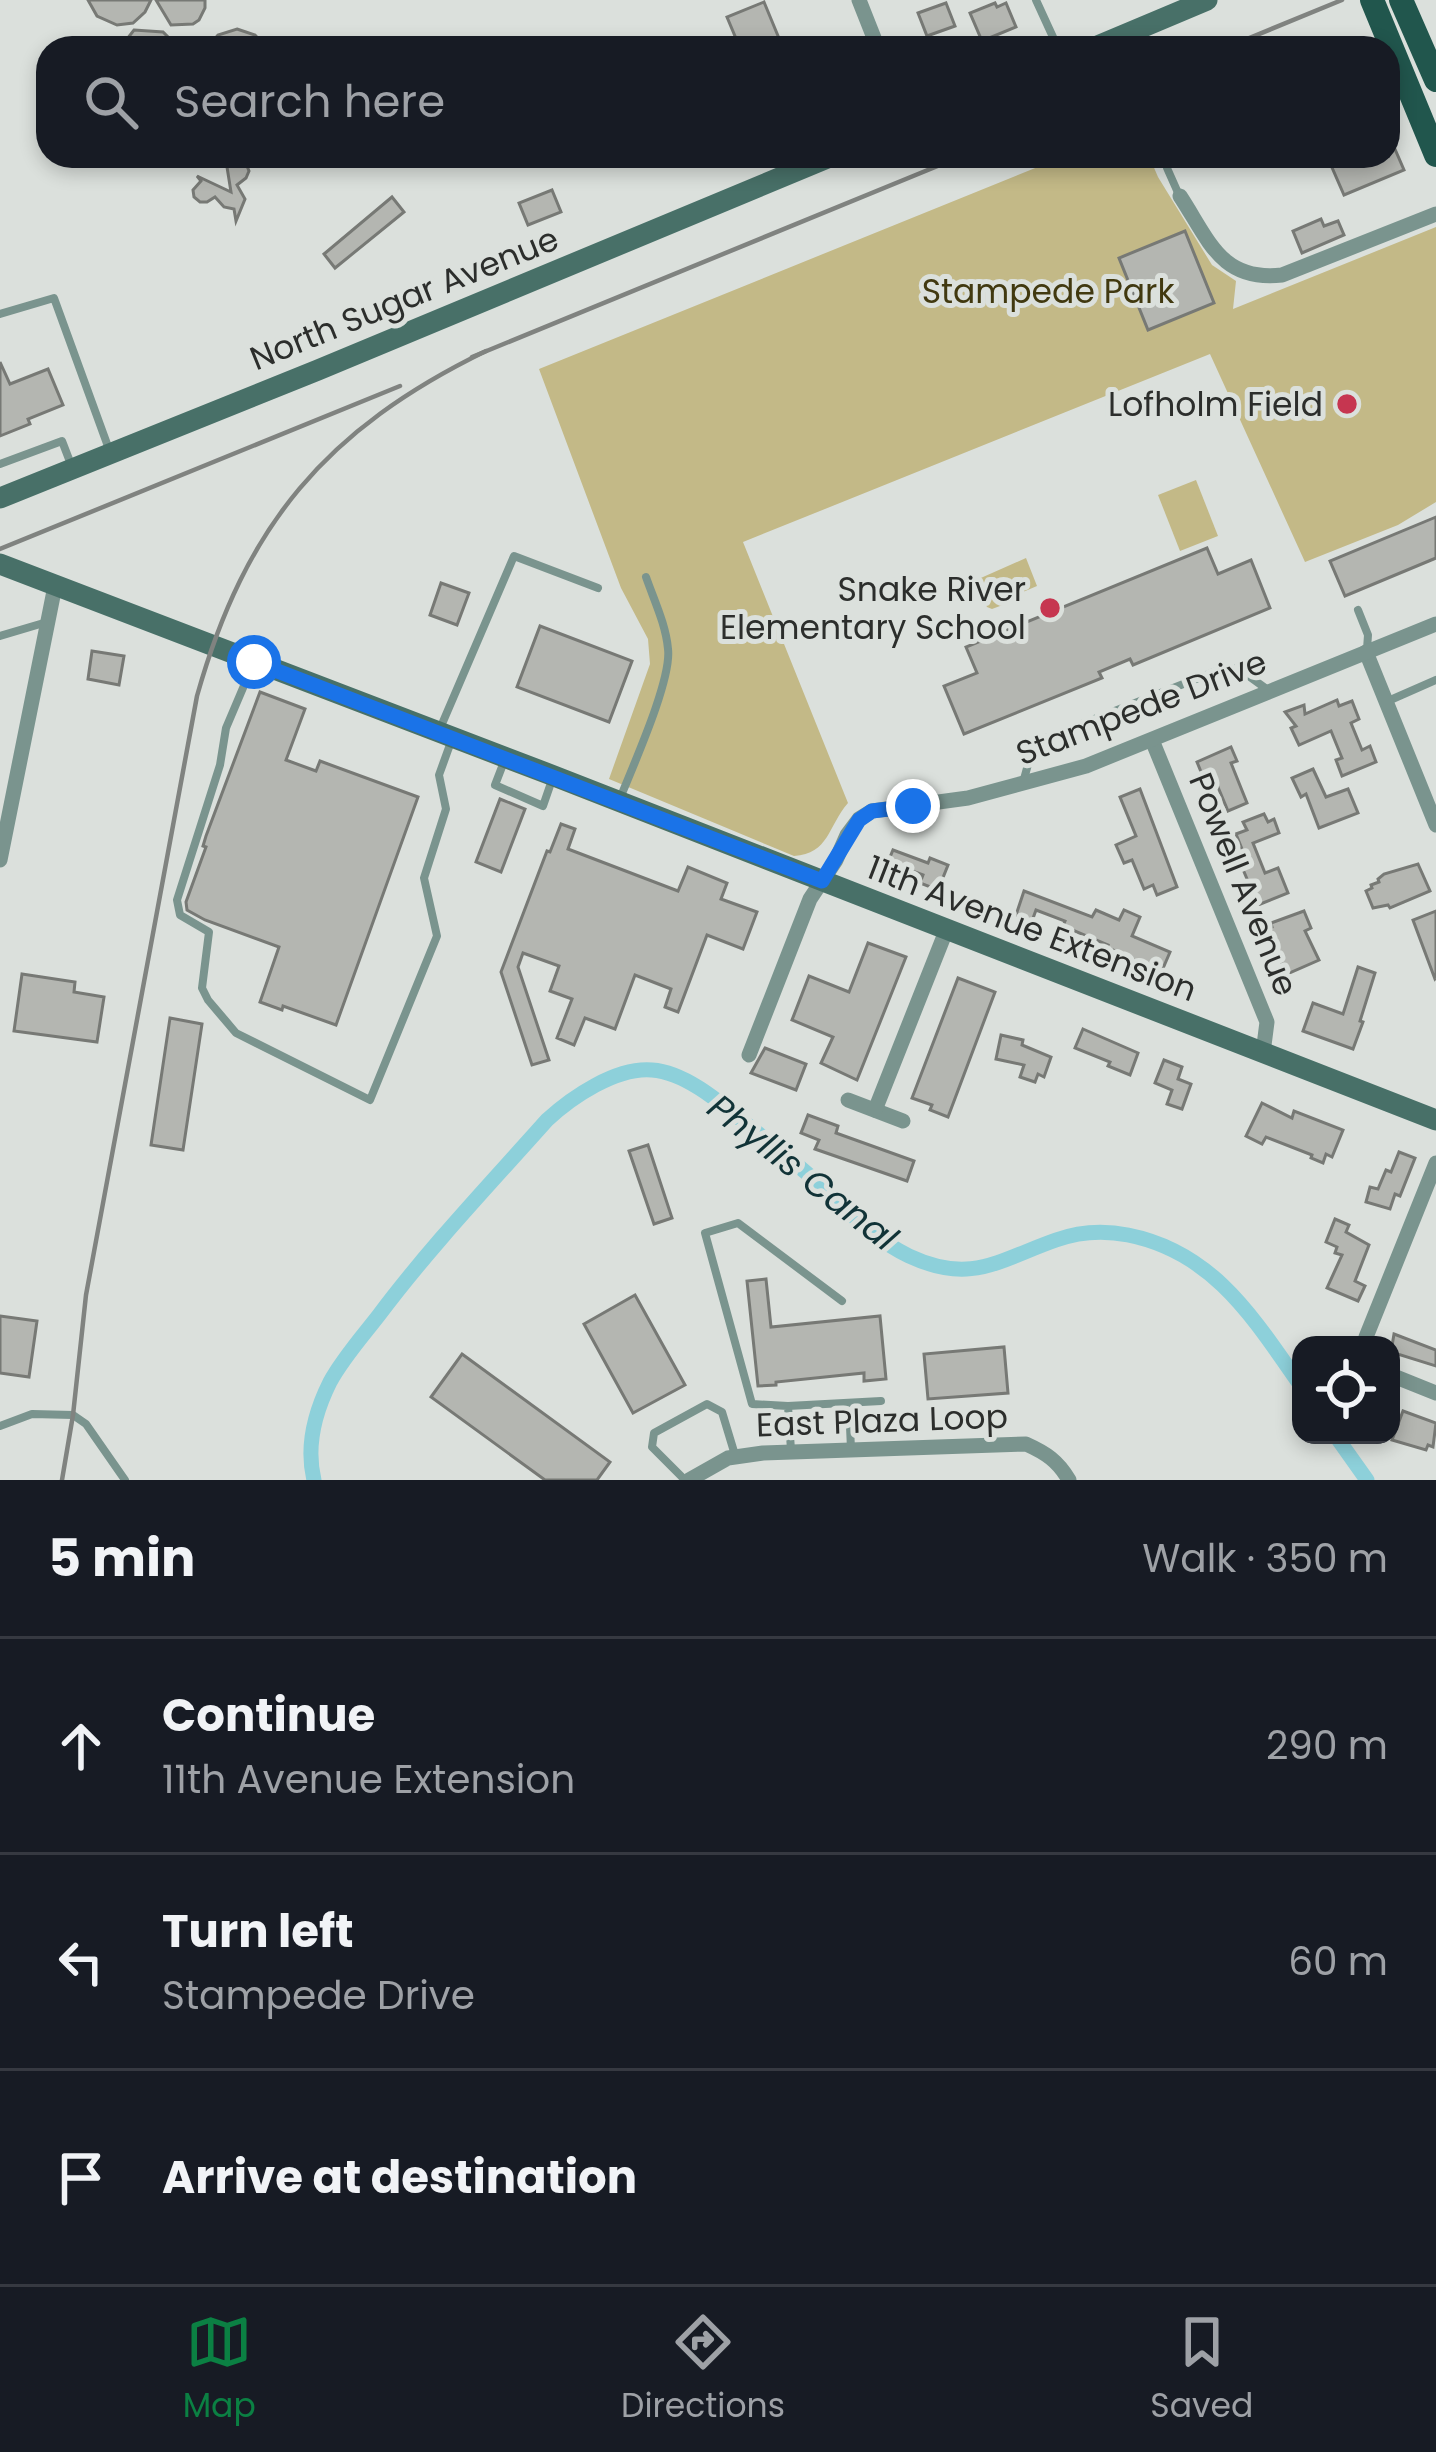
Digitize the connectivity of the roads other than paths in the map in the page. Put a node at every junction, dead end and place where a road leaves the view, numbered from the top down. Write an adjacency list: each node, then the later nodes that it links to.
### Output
1 (859, 0): 6 (street)
2 (1036, 0): 7 (lane)
3 (1207, 0): 8 (street)
4 (1372, 0): 9 (main road)
5 (1401, 0): 11 (main road)
6 (873, 36)
7 (1052, 36)
8 (1122, 36)
9 (1387, 36)
10 (1400, 68): 12 (main road)
11 (1436, 80)
12 (1436, 155)
13 (803, 168): 18 (street, North Sugar Avenue)
14 (1167, 168): 15 (lane)
15 (1180, 196): 16 (street)
16 (1436, 214)
17 (0, 314): 18 (lane)
18 (111, 453): 20 (street, North Sugar Avenue)
19 (0, 464): 20 (lane)
20 (73, 469): 21 (street, North Sugar Avenue)
21 (0, 498)
22 (0, 564): 24 (street, 11th Avenue Extension)
23 (646, 577): 41 (lane)
24 (55, 586): 27 (street); 32 (street, 11th Avenue Extension)
25 (598, 588): 36 (lane)
26 (1358, 610): 31 (lane)
27 (48, 621): 29 (lane); 43 (street)
28 (1436, 624): 31 (street, Stampede Drive)
29 (2, 635): 30 (lane)
30 (0, 648)
31 (1366, 652): 34 (street, Stampede Drive); 35 (street)
32 (254, 662): 36 (street, 11th Avenue Extension); 36 (lane)
33 (1436, 680): 35 (lane)
34 (1269, 691): 37 (street, Stampede Drive); 40 (lane)
35 (1387, 702): 42 (street)
36 (446, 735): 38 (street, 11th Avenue Extension)
37 (1152, 740): 40 (street, Stampede Drive); 46 (street, Powell Avenue)
38 (505, 758): 39 (street, 11th Avenue Extension); 39 (lane)
39 (554, 776): 41 (street, 11th Avenue Extension)
40 (1023, 785): 44 (street, Stampede Drive)
41 (619, 802): 44 (street, 11th Avenue Extension)
42 (1436, 823)
43 (0, 860)
44 (822, 881): 45 (street, 11th Avenue Extension); 47 (street, Stampede Drive)
45 (946, 931): 46 (street, 11th Avenue Extension); 49 (street)
46 (1263, 1053): 50 (street, 11th Avenue Extension)
47 (748, 1055)
48 (848, 1100): 49 (street)
49 (875, 1110): 51 (street)
50 (1436, 1120)
51 (903, 1121)
52 (1436, 1163): 54 (street)
53 (842, 1301): 59 (lane)
54 (1366, 1336)
55 (1400, 1379): 56 (street)
56 (1436, 1394)
57 (881, 1401): 58 (lane)
58 (849, 1404): 59 (lane); 61 (lane)
59 (788, 1406): 62 (lane)
60 (0, 1426): 64 (lane)
61 (851, 1449): 62 (street, East Plaza Loop); 66 (street, East Plaza Loop)
62 (791, 1452): 63 (street, East Plaza Loop)
63 (735, 1457): 65 (street, East Plaza Loop); 65 (lane)
64 (125, 1480)
65 (687, 1480)
66 (1069, 1480)

